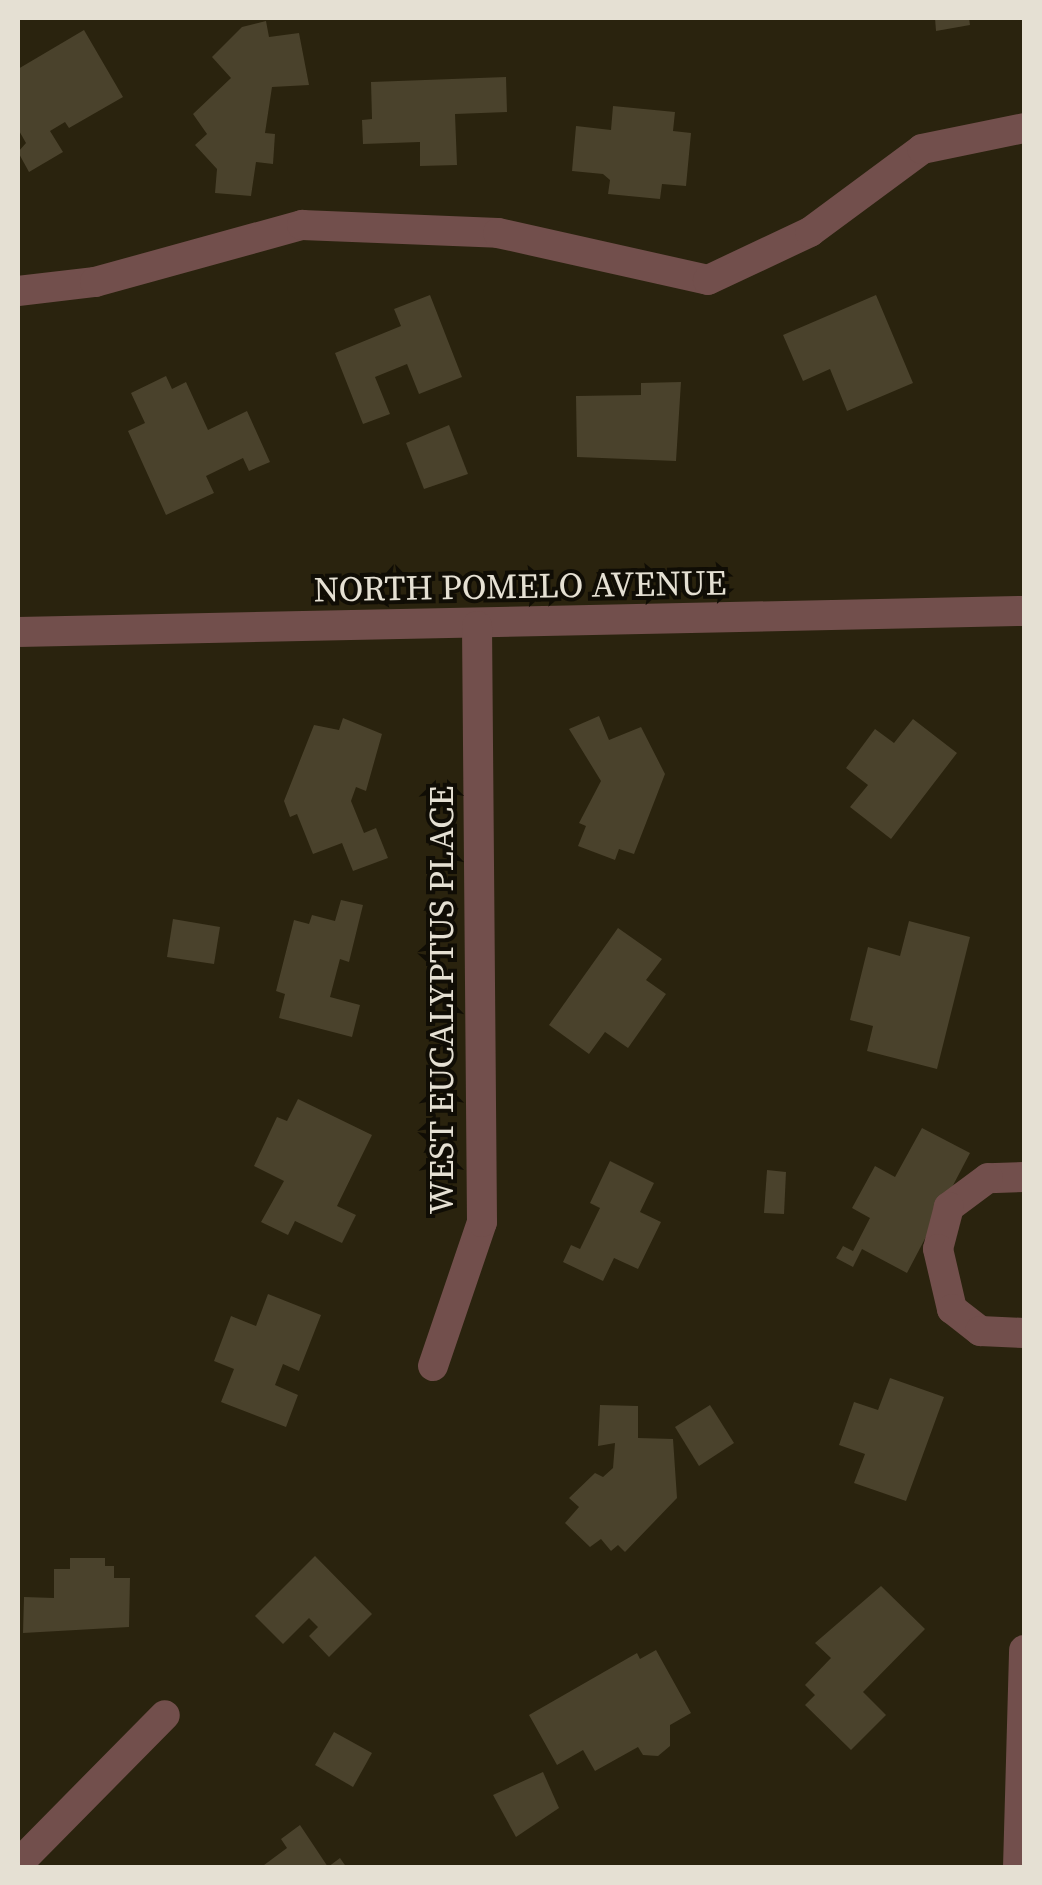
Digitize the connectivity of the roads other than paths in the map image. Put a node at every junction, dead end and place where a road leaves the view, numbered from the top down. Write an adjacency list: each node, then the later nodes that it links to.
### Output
1 (1024, 128): 2 (street)
2 (18, 291)
3 (1024, 611): 4 (street, NORTH POMELO AVENUE)
4 (476, 626): 5 (street, NORTH POMELO AVENUE); 8 (street, WEST EUCALYPTUS PLACE)
5 (18, 632)
6 (1024, 1177): 7 (street)
7 (1024, 1333)
8 (433, 1366)
9 (1024, 1650): 12 (street)
10 (166, 1715): 11 (street)
11 (18, 1864)
12 (1018, 1868)

